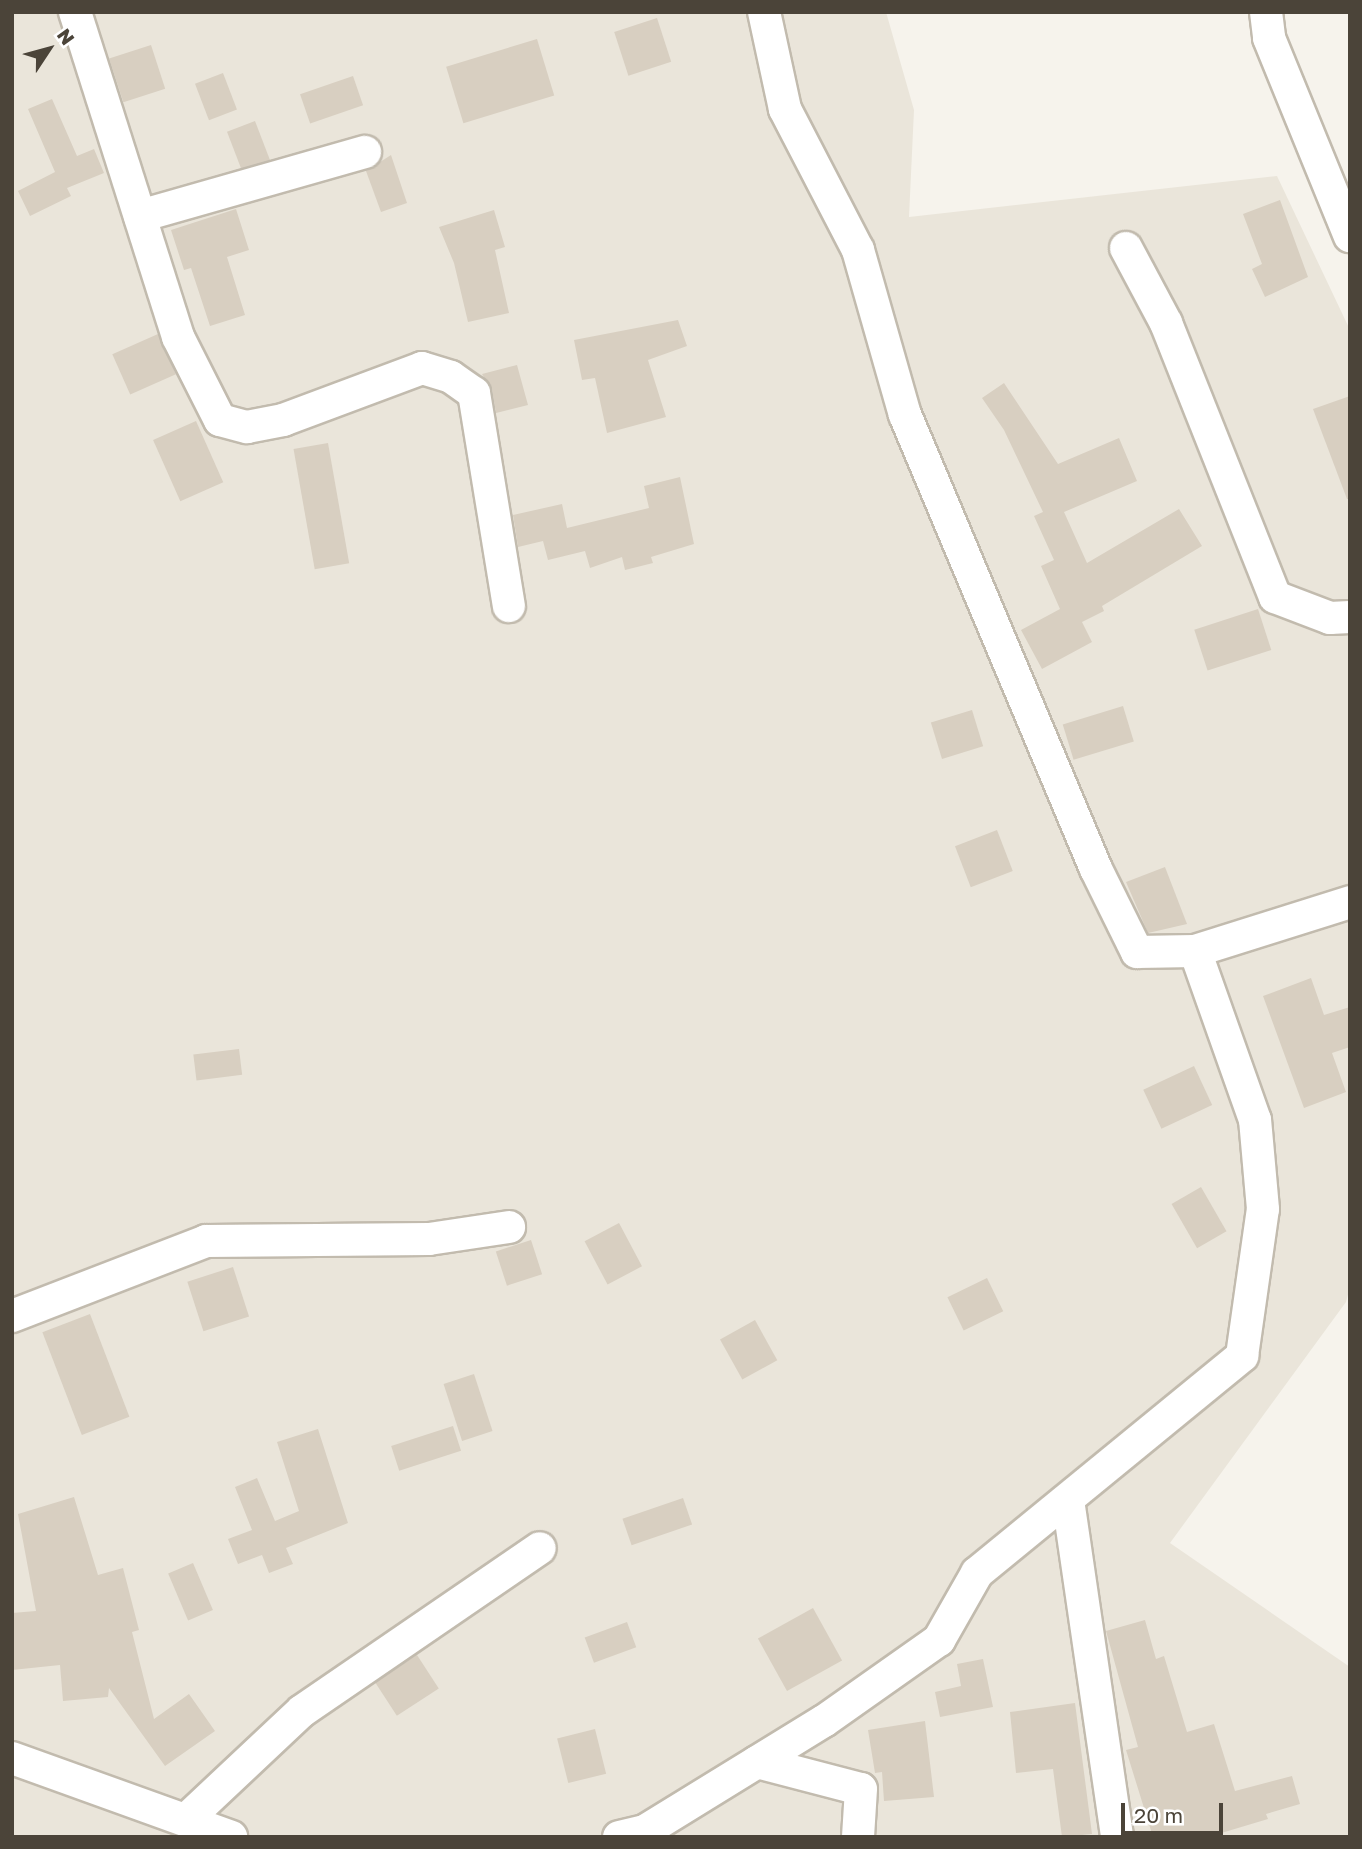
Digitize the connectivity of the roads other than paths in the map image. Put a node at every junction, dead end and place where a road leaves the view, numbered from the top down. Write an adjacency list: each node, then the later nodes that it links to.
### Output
1 (75, 12): 5 (street)
2 (764, 12): 11 (street)
3 (1266, 12): 6 (street)
4 (365, 152): 5 (street)
5 (140, 216): 8 (street)
6 (1350, 236)
7 (1126, 248): 9 (street)
8 (509, 606)
9 (1350, 617)
10 (1350, 902): 11 (street)
11 (1195, 951): 14 (street)
12 (509, 1227): 13 (street)
13 (12, 1315)
14 (1068, 1500): 17 (street); 22 (street)
15 (540, 1548): 18 (street)
16 (12, 1758): 18 (street)
17 (757, 1762): 20 (street); 21 (street)
18 (188, 1818): 19 (street)
19 (230, 1837)
20 (620, 1837)
21 (859, 1837)
22 (1117, 1837)

